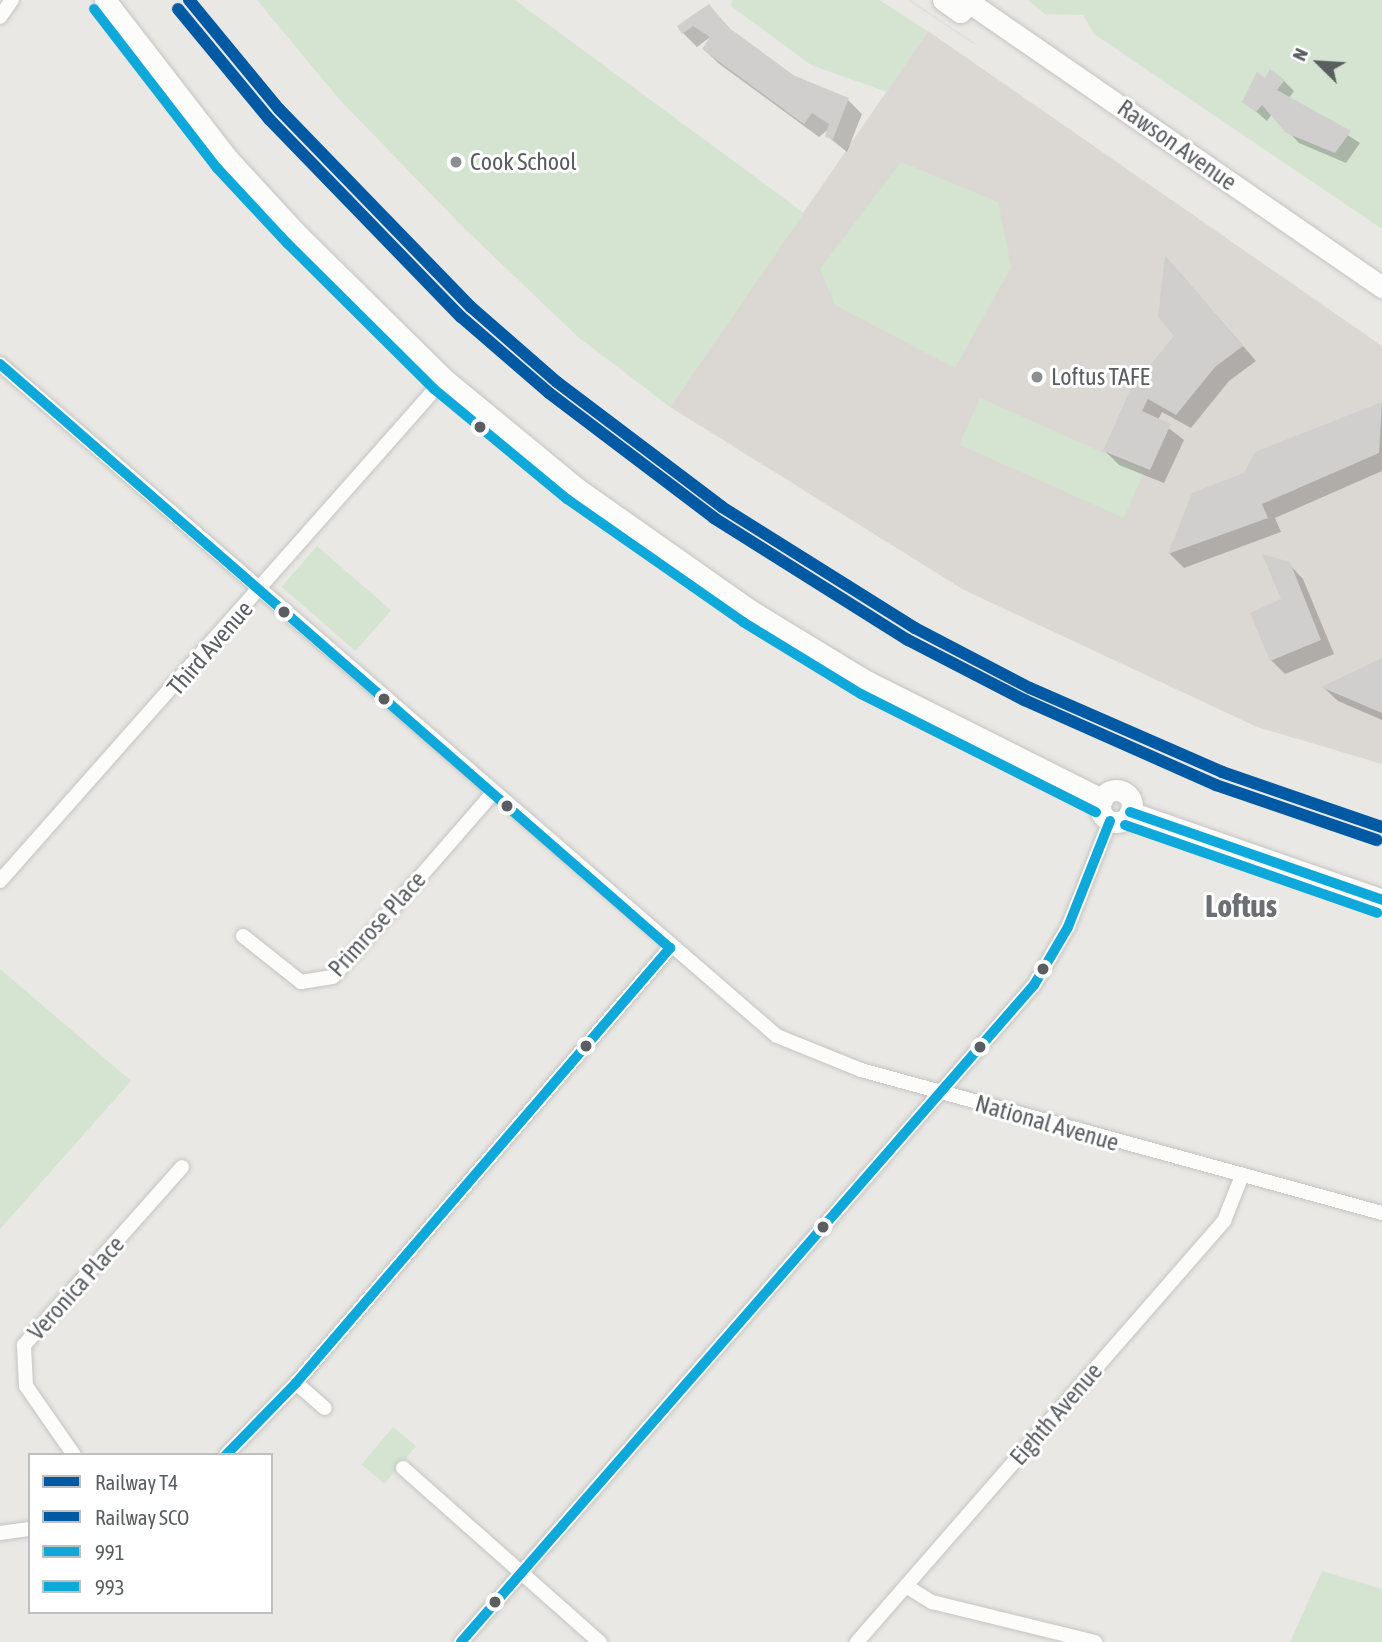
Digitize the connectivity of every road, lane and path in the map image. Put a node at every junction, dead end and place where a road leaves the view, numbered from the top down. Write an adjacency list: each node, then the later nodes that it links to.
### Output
1 (12, 0): 5 (street)
2 (105, 0): 8 (street)
3 (943, 0): 4 (street)
4 (974, 2): 6 (street, Rawson Avenue)
5 (0, 17)
6 (1382, 287)
7 (0, 364): 9 (street, National Avenue)
8 (443, 379): 9 (street, Third Avenue); 11 (street)
9 (261, 590): 10 (street, National Avenue); 14 (street, Third Avenue)
10 (493, 793): 16 (street, Primrose Place); 17 (street, National Avenue)
11 (1102, 799): 12 (street); 13 (street)
12 (1130, 812): 13 (street); 15 (street)
13 (1110, 821): 18 (street)
14 (0, 881)
15 (1382, 900)
16 (243, 936)
17 (670, 948): 18 (street, National Avenue); 22 (street)
18 (940, 1093): 20 (street, National Avenue); 29 (street)
19 (182, 1167): 24 (street, Veronica Place)
20 (1241, 1178): 21 (street, National Avenue); 30 (street, Eighth Avenue)
21 (1382, 1213)
22 (296, 1382): 23 (street); 25 (street)
23 (325, 1408)
24 (73, 1453)
25 (228, 1453)
26 (403, 1468): 29 (street)
27 (28, 1529): 28 (street)
28 (0, 1533)
29 (521, 1573): 31 (street); 32 (street)
30 (906, 1586): 33 (street, Eighth Avenue); 34 (street)
31 (461, 1642)
32 (600, 1642)
33 (857, 1642)
34 (1095, 1642)

